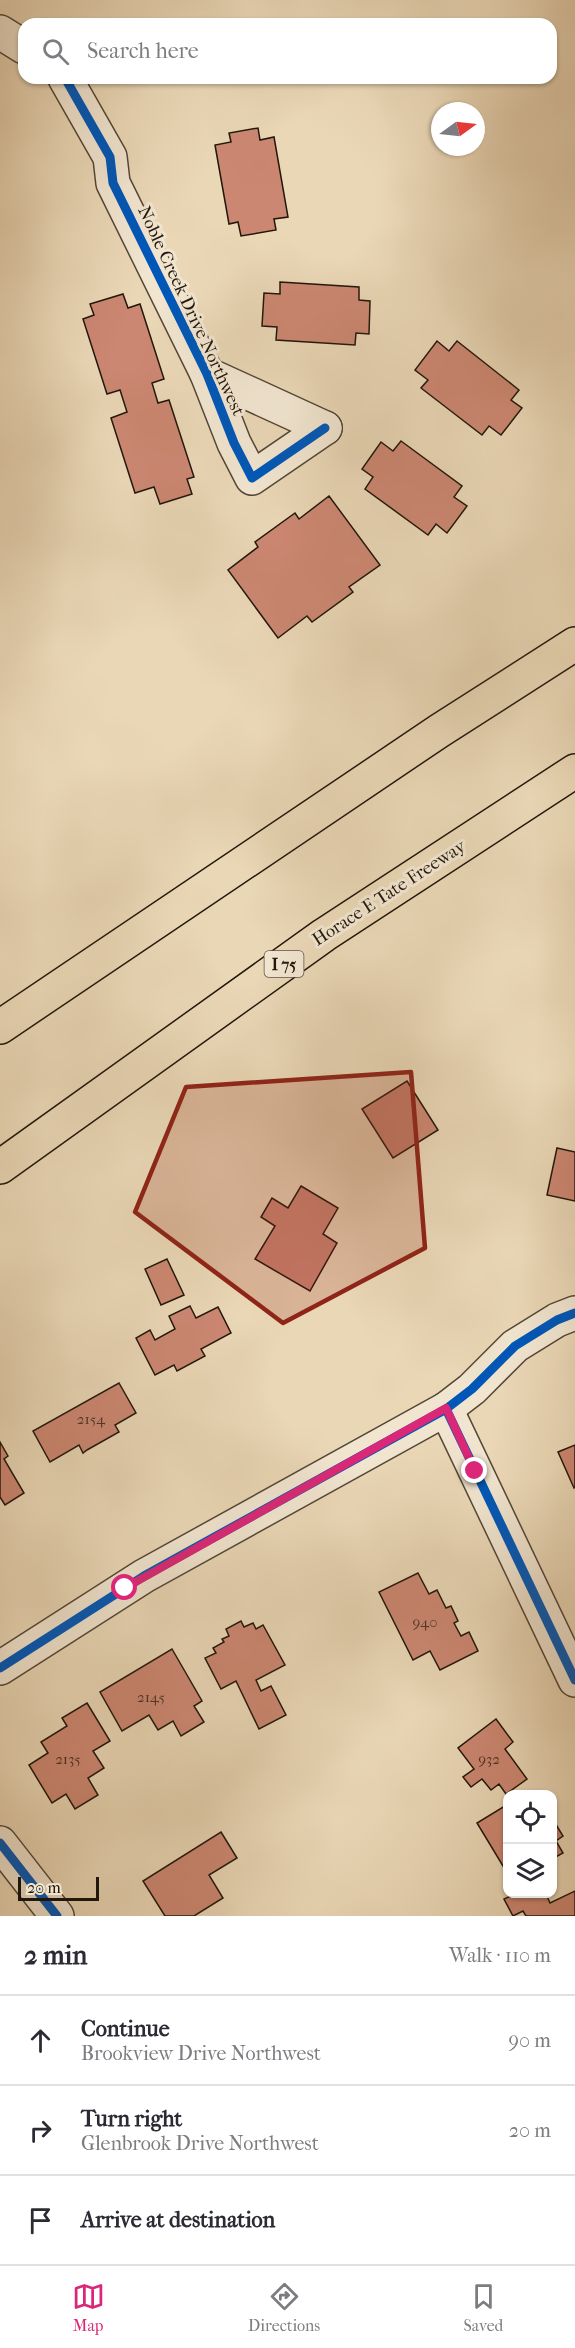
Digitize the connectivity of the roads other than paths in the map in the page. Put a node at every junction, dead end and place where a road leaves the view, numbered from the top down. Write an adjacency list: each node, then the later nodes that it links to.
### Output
1 (0, 32): 2 (street)
2 (18, 43)
3 (68, 84): 4 (street, Noble Creek Drive Northwest)
4 (207, 374)
5 (575, 644): 7 (highway)
6 (575, 771): 8 (highway, Horace E Tate Freeway / I 75)
7 (0, 1027)
8 (0, 1167)
9 (575, 1313): 10 (street)
10 (446, 1408): 11 (street); 12 (street)
11 (0, 1668)
12 (575, 1680)
13 (0, 1843): 14 (street)
14 (57, 1916)

